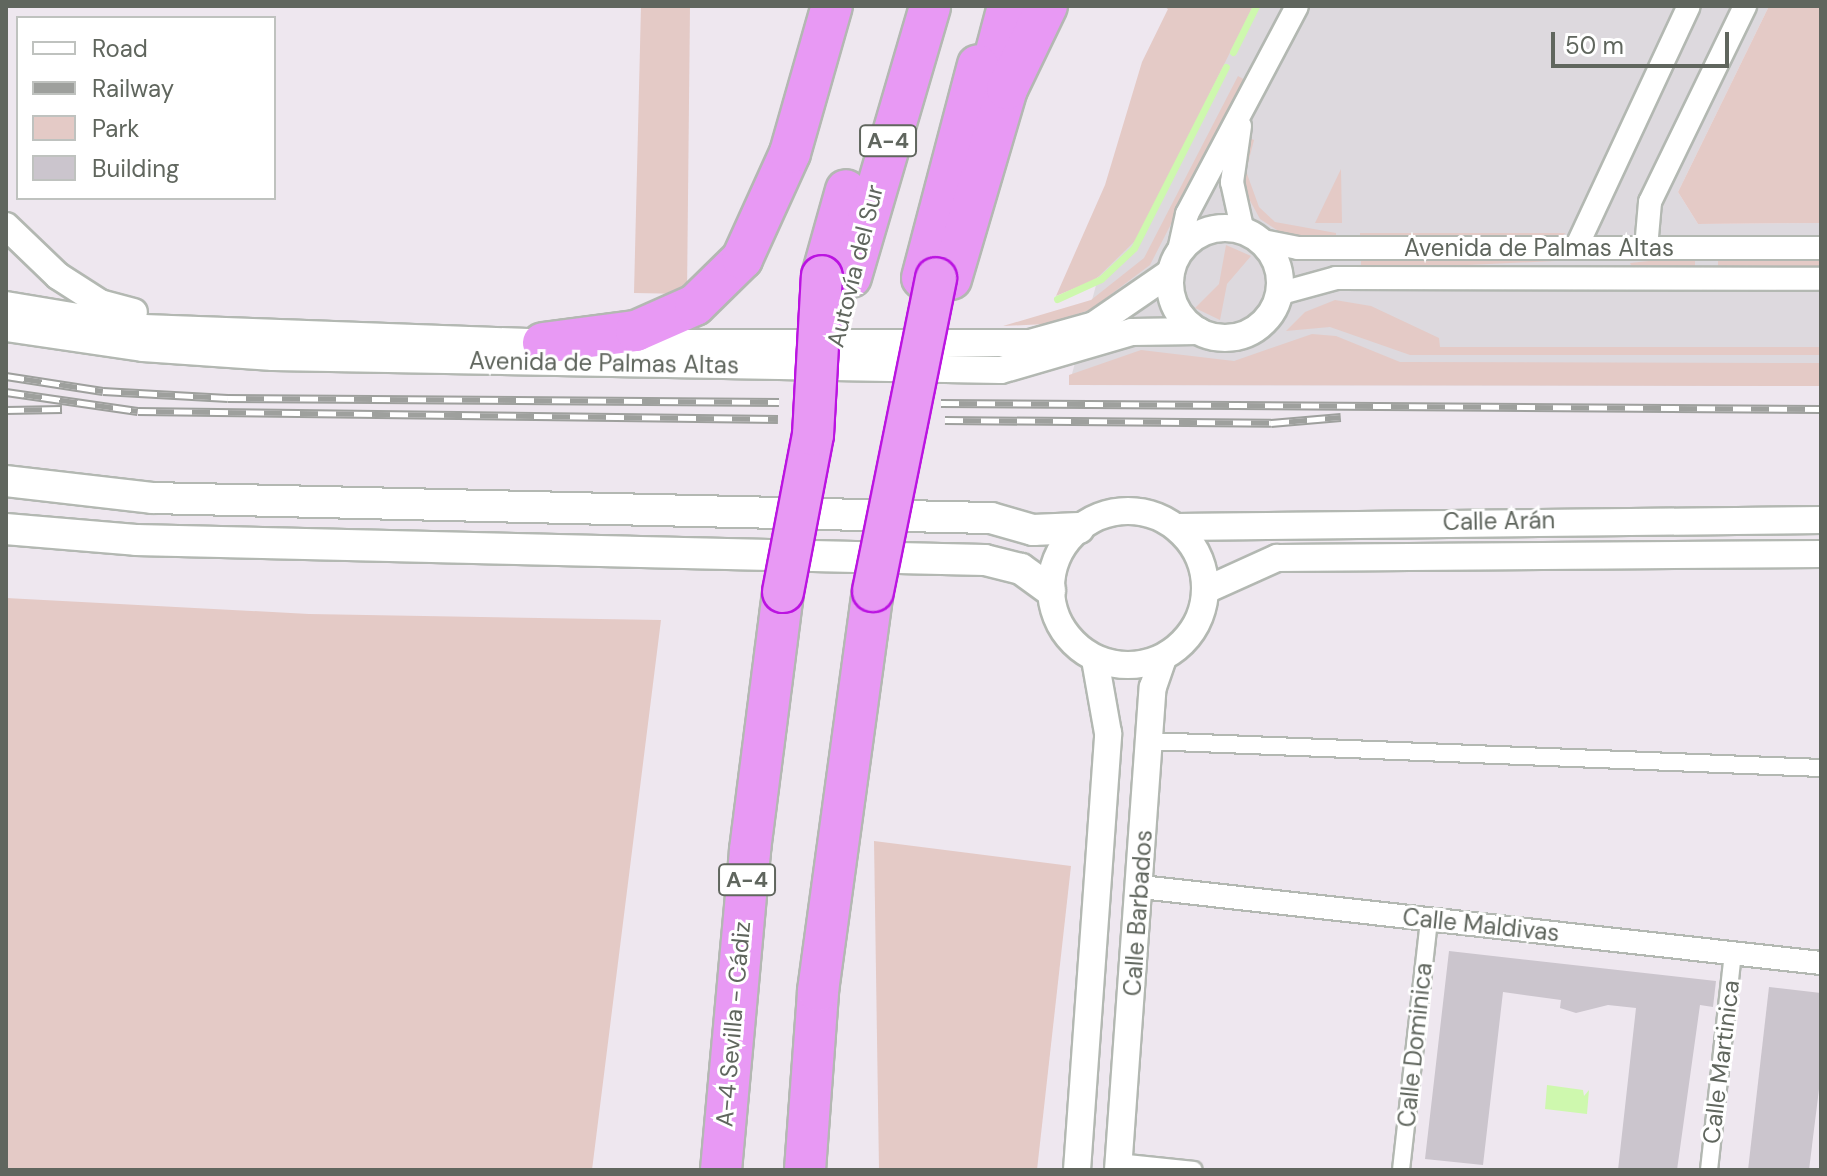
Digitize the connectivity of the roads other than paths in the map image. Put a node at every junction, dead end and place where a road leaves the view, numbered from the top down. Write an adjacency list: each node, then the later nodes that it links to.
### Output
1 (832, 6): 26 (highway)
2 (902, 6): 18 (highway)
3 (930, 6): 18 (highway, Autovía del Sur / A-4)
4 (993, 6): 19 (highway)
5 (1008, 6): 19 (highway)
6 (1047, 6): 19 (highway)
7 (1297, 6): 10 (street)
8 (1689, 6): 14 (street)
9 (1745, 6): 13 (street)
10 (1242, 117): 12 (street); 16 (street)
11 (6, 226): 25 (street)
12 (1251, 236): 14 (street, Avenida de Palmas Altas); 16 (street); 21 (street)
13 (1641, 242): 14 (street, Avenida de Palmas Altas); 15 (street, Avenida de Palmas Altas); 17 (street)
14 (1576, 248)
15 (1821, 248)
16 (1175, 263): 24 (street); 26 (street, Avenida de Palmas Altas)
17 (1615, 274): 20 (street, Avenida de Palmas Altas); 21 (street, Avenida de Palmas Altas)
18 (836, 276): 35 (highway, Autovía del Sur / A-4, bridge)
19 (936, 278): 46 (highway, bridge)
20 (1821, 279)
21 (1278, 294): 24 (street)
22 (6, 305): 25 (street, Avenida de Palmas Altas)
23 (6, 328): 24 (street, Avenida de Palmas Altas)
24 (1198, 331)
25 (268, 335): 26 (street, Avenida de Palmas Altas)
26 (543, 343)
27 (6, 481): 30 (main road)
28 (1821, 520): 29 (street, Calle Arán)
29 (1177, 527): 30 (street); 34 (street)
30 (1079, 528): 33 (street)
31 (6, 529): 33 (main road)
32 (1821, 554): 34 (street, Calle Arán)
33 (1050, 590): 37 (street)
34 (1206, 590): 36 (street)
35 (783, 592): 45 (highway, A-4 Sevilla - Cádiz / A-4)
36 (1163, 658): 37 (street); 38 (street, Calle Barbados)
37 (1095, 659): 47 (street, Calle Barbados)
38 (1149, 741): 39 (street); 40 (street, Calle Barbados)
39 (1821, 768)
40 (1141, 887): 41 (street, Calle Maldivas); 44 (street, Calle Barbados)
41 (1429, 919): 42 (street, Calle Maldivas); 49 (street, Calle Dominica)
42 (1733, 953): 43 (street, Calle Maldivas); 50 (street, Calle Martinica)
43 (1821, 963)
44 (1118, 1166): 48 (street)
45 (721, 1170)
46 (805, 1170)
47 (1077, 1170)
48 (1194, 1170)
49 (1401, 1170)
50 (1709, 1170)

